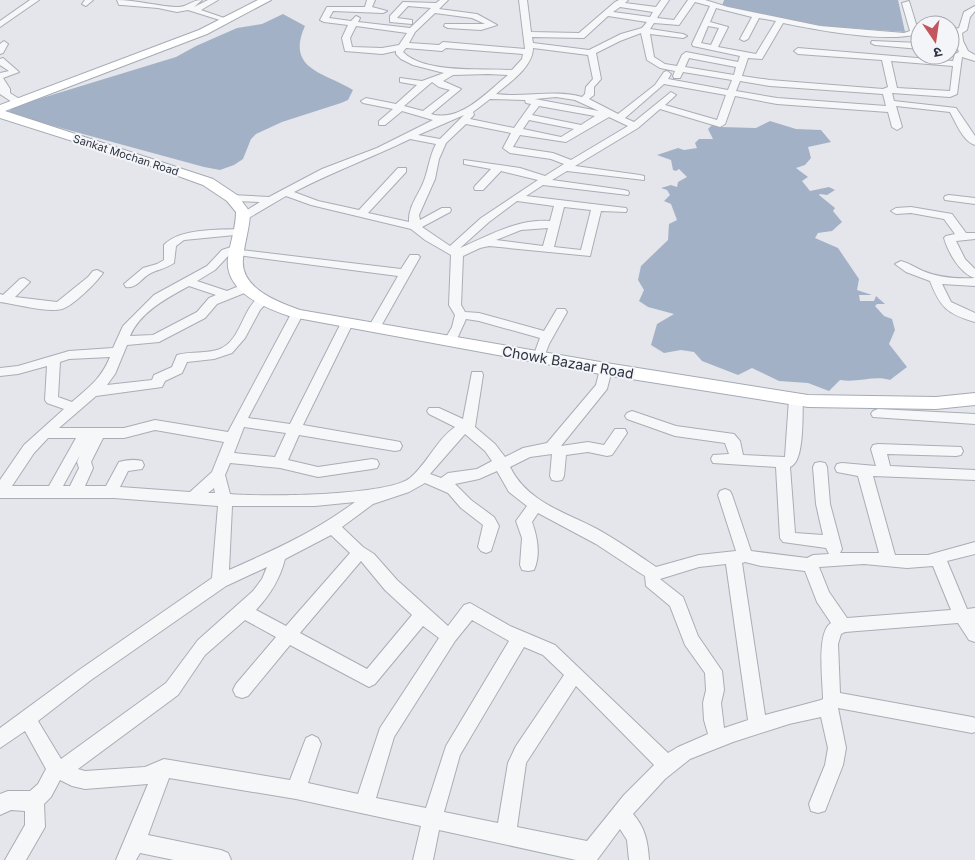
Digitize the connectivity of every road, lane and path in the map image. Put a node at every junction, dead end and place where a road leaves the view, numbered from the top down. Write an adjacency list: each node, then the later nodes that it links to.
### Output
1 (35, 0): 25 (street)
2 (198, 0): 16 (street)
3 (214, 0): 16 (street)
4 (266, 0): 26 (main road)
5 (371, 0): 17 (street)
6 (523, 0): 40 (street)
7 (665, 0): 18 (street)
8 (692, 0): 30 (street)
9 (697, 0): 13 (street)
10 (127, 1): 16 (street)
11 (621, 2): 18 (street); 21 (street)
12 (906, 3): 23 (street)
13 (714, 5): 22 (street); 31 (street)
14 (437, 8): 20 (street); 20 (street); 29 (street); 34 (street)
15 (975, 8): 37 (street)
16 (191, 9): 26 (street)
17 (364, 9): 19 (street); 33 (street); 33 (street)
18 (658, 10): 27 (street)
19 (383, 11)
20 (399, 12): 29 (street)
21 (606, 13): 27 (street); 40 (street)
22 (757, 15): 28 (street); 44 (street)
23 (912, 15)
24 (0, 17): 25 (street)
25 (10, 19): 32 (street)
26 (226, 20): 87 (main road)
27 (652, 20): 30 (street); 35 (street)
28 (781, 20): 42 (street); 54 (street)
29 (420, 23): 36 (street)
30 (676, 23): 41 (street)
31 (705, 23): 48 (street); 48 (street)
32 (0, 24)
33 (353, 24): 36 (street); 39 (street)
34 (448, 26)
35 (645, 30): 41 (street); 56 (street); 65 (street)
36 (412, 31): 49 (street)
37 (960, 31)
38 (338, 32): 39 (street)
39 (348, 33): 49 (street)
40 (527, 34): 52 (street)
41 (671, 34): 43 (street)
42 (910, 34)
43 (683, 36)
44 (744, 39)
45 (875, 43): 46 (street)
46 (910, 45)
47 (960, 45): 53 (street)
48 (714, 47): 54 (street)
49 (402, 49): 50 (street); 64 (street)
50 (441, 51): 60 (street); 64 (street)
51 (798, 51): 57 (street)
52 (528, 53): 56 (street); 60 (street); 68 (street)
53 (964, 53): 55 (street); 59 (street)
54 (745, 55): 62 (street)
55 (960, 55)
56 (592, 56): 85 (street)
57 (886, 58): 58 (street); 77 (street)
58 (910, 58)
59 (975, 58)
60 (474, 60): 67 (street); 68 (street)
61 (0, 62): 66 (street)
62 (742, 65): 65 (street); 69 (street)
63 (958, 65): 79 (street)
64 (433, 68): 67 (street)
65 (675, 68): 69 (street); 72 (street); 74 (street)
66 (15, 72): 73 (street); 73 (street)
67 (451, 72): 70 (street)
68 (514, 73): 83 (street)
69 (737, 78): 76 (street); 80 (street)
70 (436, 79): 75 (street); 98 (street)
71 (404, 80): 75 (street)
72 (662, 81): 74 (street); 102 (street)
73 (6, 82): 87 (street)
74 (674, 83): 80 (street)
75 (424, 84): 93 (street)
76 (836, 88): 77 (street); 89 (street)
77 (890, 91): 78 (street); 92 (street)
78 (908, 92): 81 (street); 90 (street)
79 (953, 92): 81 (street); 96 (street)
80 (732, 93): 89 (street); 91 (street)
81 (932, 94): 94 (street)
82 (671, 95): 91 (street)
83 (488, 96): 84 (street); 100 (street)
84 (519, 98): 85 (street); 88 (street)
85 (583, 100): 99 (street)
86 (366, 101): 93 (street)
87 (18, 102): 95 (main road)
88 (536, 103): 99 (street); 101 (street)
89 (840, 105): 92 (street)
90 (911, 105): 92 (street); 94 (street)
91 (659, 106): 105 (street)
92 (891, 106): 106 (street)
93 (399, 108): 98 (street); 104 (street)
94 (935, 108): 96 (street)
95 (0, 109)
96 (953, 110): 111 (street)
97 (0, 113): 121 (main road, Sankat Mochan Road)
98 (424, 114): 103 (street)
99 (606, 114): 102 (street); 107 (street)
100 (466, 116): 103 (street); 108 (street); 110 (street)
101 (526, 117): 107 (street); 108 (street)
102 (618, 119): 105 (street)
103 (441, 120): 109 (street)
104 (382, 123)
105 (635, 126): 113 (street)
106 (896, 127)
107 (584, 128): 108 (street)
108 (516, 132): 113 (street)
109 (408, 136): 110 (street); 119 (street)
110 (442, 142): 136 (street)
111 (975, 142)
112 (468, 162): 114 (street)
113 (568, 166): 116 (street); 117 (street)
114 (499, 167): 117 (street); 118 (street)
115 (402, 170): 132 (street)
116 (640, 178)
117 (544, 181): 120 (street); 122 (street)
118 (480, 188)
119 (287, 193): 124 (street); 132 (street)
120 (624, 193)
121 (232, 198): 124 (street); 133 (main road, Sankat Mochan Road)
122 (515, 198): 125 (street); 142 (street)
123 (949, 198): 126 (street)
124 (271, 200): 133 (street)
125 (527, 200): 127 (street); 134 (street)
126 (975, 201)
127 (560, 203): 128 (street); 135 (street)
128 (597, 207): 130 (street); 141 (street)
129 (446, 210): 136 (street)
130 (622, 210)
131 (896, 211): 138 (street)
132 (361, 214): 136 (street)
133 (242, 220): 140 (main road, Chowk Bazaar Road); 152 (street)
134 (525, 224): 135 (street); 139 (street)
135 (555, 225): 141 (street)
136 (415, 227): 142 (street)
137 (975, 236): 138 (street)
138 (963, 237): 147 (street)
139 (483, 244): 141 (street); 142 (street)
140 (237, 250): 146 (street); 149 (street); 153 (main road, Chowk Bazaar Road)
141 (548, 250)
142 (454, 252): 160 (street)
143 (414, 257): 146 (street)
144 (901, 264): 148 (street)
145 (96, 273): 157 (street)
146 (405, 273): 164 (street)
147 (975, 275)
148 (935, 280): 151 (street); 162 (street)
149 (187, 281): 154 (street); 167 (street)
150 (24, 282): 155 (street)
151 (975, 282)
152 (130, 284)
153 (248, 287): 154 (street); 156 (main road, Chowk Bazaar Road)
154 (227, 295): 167 (street)
155 (3, 298): 157 (street)
156 (263, 300): 159 (main road, Chowk Bazaar Road); 173 (street)
157 (60, 306): 161 (street)
158 (561, 312): 165 (street)
159 (297, 314): 163 (main road, Chowk Bazaar Road); 181 (street)
160 (460, 314): 165 (street); 166 (street)
161 (53, 318)
162 (975, 318)
163 (346, 323): 164 (main road, Chowk Bazaar Road); 183 (street)
164 (374, 328): 166 (main road, Chowk Bazaar Road)
165 (547, 336): 168 (street)
166 (450, 341): 168 (main road, Chowk Bazaar Road)
167 (119, 346): 169 (street); 173 (street)
168 (539, 357): 170 (main road, Chowk Bazaar Road)
169 (54, 360): 171 (street); 176 (street)
170 (606, 369): 174 (main road, Chowk Bazaar Road); 189 (street)
171 (0, 372)
172 (477, 375): 182 (street)
173 (90, 392): 176 (street)
174 (796, 399): 175 (main road, Chowk Bazaar Road); 195 (street)
175 (975, 399)
176 (73, 407): 184 (street)
177 (434, 411): 182 (street)
178 (878, 414): 180 (street)
179 (632, 416): 193 (street)
180 (975, 419)
181 (239, 422): 183 (street); 187 (street)
182 (468, 427): 197 (street); 206 (street)
183 (294, 429): 188 (street); 194 (street)
184 (44, 432): 186 (street); 208 (street)
185 (620, 432): 189 (street)
186 (92, 434): 187 (street); 209 (street); 210 (street)
187 (232, 438): 191 (street)
188 (395, 446)
189 (555, 449): 197 (street); 205 (street)
190 (956, 451): 202 (street)
191 (225, 456): 194 (street); 203 (street)
192 (718, 459): 193 (street)
193 (738, 460): 195 (street)
194 (280, 463): 196 (street)
195 (782, 463): 218 (street)
196 (372, 464)
197 (502, 464): 207 (street); 216 (street)
198 (137, 465): 211 (street)
199 (820, 467): 218 (street)
200 (842, 468): 201 (street)
201 (864, 471): 202 (street); 226 (street)
202 (885, 471): 204 (street)
203 (218, 475): 214 (street); 215 (street)
204 (975, 475)
205 (557, 476)
206 (416, 481): 207 (street); 212 (street)
207 (444, 484): 219 (street)
208 (0, 492): 209 (street)
209 (53, 492): 210 (street)
210 (75, 492): 211 (street)
211 (110, 492): 214 (street)
212 (387, 493): 215 (street); 217 (street)
213 (725, 495): 223 (street)
214 (194, 497): 215 (street)
215 (223, 499): 230 (street)
216 (536, 505): 227 (street); 229 (street)
217 (332, 527): 221 (street); 222 (street)
218 (832, 542): 225 (street)
219 (486, 547)
220 (975, 548): 224 (street)
221 (360, 552): 232 (street); 235 (street)
222 (278, 556): 230 (street); 231 (street)
223 (739, 557): 228 (street); 229 (street); 243 (street)
224 (938, 559): 226 (street); 233 (street)
225 (836, 560): 226 (street); 228 (street)
226 (889, 561)
227 (528, 565)
228 (811, 565): 234 (street)
229 (654, 574): 245 (street)
230 (220, 581): 242 (street)
231 (245, 612): 235 (street); 250 (street)
232 (422, 614): 235 (street); 237 (street)
233 (969, 615): 234 (street); 236 (street)
234 (843, 624): 241 (street)
235 (288, 635): 240 (street)
236 (975, 635)
237 (449, 636): 238 (street); 254 (street)
238 (520, 638): 239 (street); 257 (street)
239 (574, 674): 248 (street); 258 (street)
240 (242, 690)
241 (830, 703): 243 (street); 244 (street); 255 (street)
242 (26, 718): 246 (street); 250 (street)
243 (758, 725): 245 (street)
244 (972, 725)
245 (719, 738): 248 (street)
246 (0, 739)
247 (312, 744): 251 (street)
248 (667, 765): 256 (street)
249 (164, 768): 250 (street); 251 (street); 259 (street)
250 (59, 769): 253 (street)
251 (296, 790): 254 (street)
252 (3, 800): 253 (street)
253 (34, 800): 261 (street)
254 (365, 803): 257 (street)
255 (818, 804)
256 (620, 815): 260 (street); 265 (street)
257 (432, 819): 258 (street); 264 (street)
258 (506, 834): 260 (street)
259 (134, 842): 262 (street); 263 (street)
260 (589, 856)
261 (15, 860)
262 (126, 860)
263 (221, 860)
264 (423, 860)
265 (639, 860)

